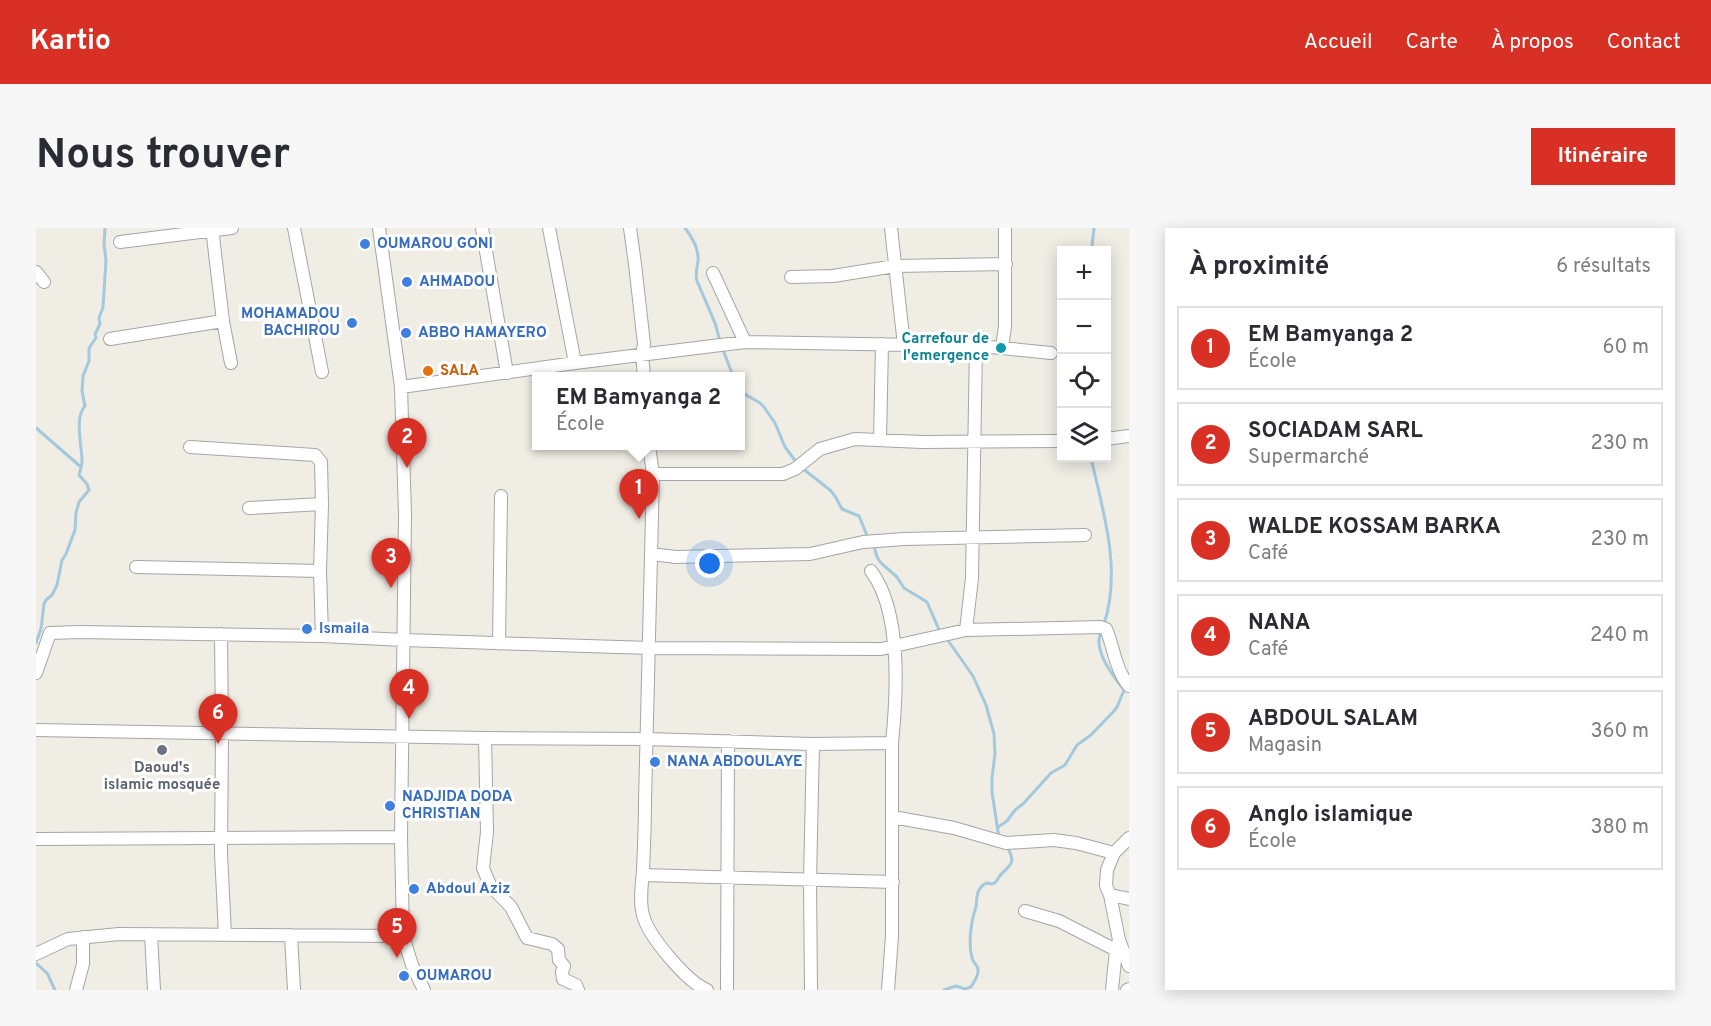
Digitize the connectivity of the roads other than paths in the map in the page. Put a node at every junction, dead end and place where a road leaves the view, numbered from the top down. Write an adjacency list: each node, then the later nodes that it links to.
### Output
1 (232, 228): 9 (street)
2 (294, 228): 28 (street)
3 (379, 228): 31 (street)
4 (482, 228): 30 (street)
5 (549, 228): 27 (street)
6 (630, 228): 25 (street)
7 (891, 228): 12 (street)
8 (1005, 228): 11 (street)
9 (212, 230): 10 (street); 17 (street)
10 (120, 242)
11 (1006, 264): 12 (street); 23 (street)
12 (895, 266): 15 (street); 21 (street)
13 (36, 272): 16 (street)
14 (713, 273): 19 (street)
15 (791, 277)
16 (44, 282)
17 (223, 321): 18 (street); 26 (street)
18 (110, 339)
19 (745, 342): 20 (street); 25 (street)
20 (882, 344): 21 (street); 34 (street)
21 (904, 345): 22 (street)
22 (976, 346): 23 (street); 36 (street)
23 (1002, 348): 24 (street)
24 (1051, 353)
25 (642, 355): 27 (street); 29 (street)
26 (231, 363)
27 (575, 363): 30 (street)
28 (322, 372)
29 (644, 372)
30 (507, 373): 31 (street)
31 (401, 387): 52 (street)
32 (1129, 436): 33 (street)
33 (1111, 438)
34 (880, 440): 36 (street); 39 (street)
35 (1057, 441): 36 (street)
36 (974, 442): 44 (street)
37 (190, 447): 41 (street)
38 (650, 450): 39 (street)
39 (653, 474): 45 (street)
40 (501, 496): 53 (street)
41 (322, 504): 42 (street); 47 (street)
42 (249, 508)
43 (1085, 535): 44 (street)
44 (973, 537): 45 (street); 49 (street)
45 (651, 554): 55 (street)
46 (136, 567): 47 (street)
47 (320, 571): 51 (street)
48 (871, 571): 54 (street)
49 (966, 630): 54 (street); 57 (street)
50 (221, 634): 51 (street); 56 (street); 59 (street)
51 (322, 636): 52 (street)
52 (404, 640): 53 (street); 60 (street)
53 (499, 644): 55 (street)
54 (896, 647): 55 (street); 64 (street)
55 (650, 648): 62 (street)
56 (36, 672)
57 (1127, 683)
58 (36, 730): 59 (street)
59 (222, 734): 60 (street); 67 (street)
60 (403, 736): 61 (street); 68 (street)
61 (485, 738): 62 (street); 87 (street)
62 (646, 739): 63 (street); 72 (street)
63 (729, 741): 65 (street); 73 (street)
64 (892, 743): 65 (street); 66 (street)
65 (813, 744): 74 (street)
66 (893, 817): 71 (street); 75 (street)
67 (221, 837): 68 (street); 70 (street); 80 (street)
68 (401, 837): 82 (street)
69 (1129, 838): 71 (street)
70 (36, 839)
71 (1114, 853): 76 (street)
72 (643, 875): 73 (street); 93 (street)
73 (728, 877): 74 (street); 94 (street)
74 (810, 880): 75 (street); 95 (street)
75 (892, 882): 96 (street)
76 (1110, 895): 77 (street); 84 (street)
77 (1129, 899)
78 (1025, 911): 84 (street)
79 (151, 934): 80 (street); 83 (street); 89 (street)
80 (225, 935): 81 (street)
81 (291, 935): 82 (street); 90 (street)
82 (404, 936): 91 (street)
83 (83, 937): 85 (street); 88 (street)
84 (1118, 945): 86 (street); 97 (street)
85 (36, 954)
86 (1129, 966)
87 (577, 988): 92 (street)
88 (76, 990)
89 (154, 990)
90 (294, 990)
91 (424, 990)
92 (562, 990)
93 (707, 990)
94 (727, 990)
95 (811, 990)
96 (888, 990)
97 (1112, 990)

